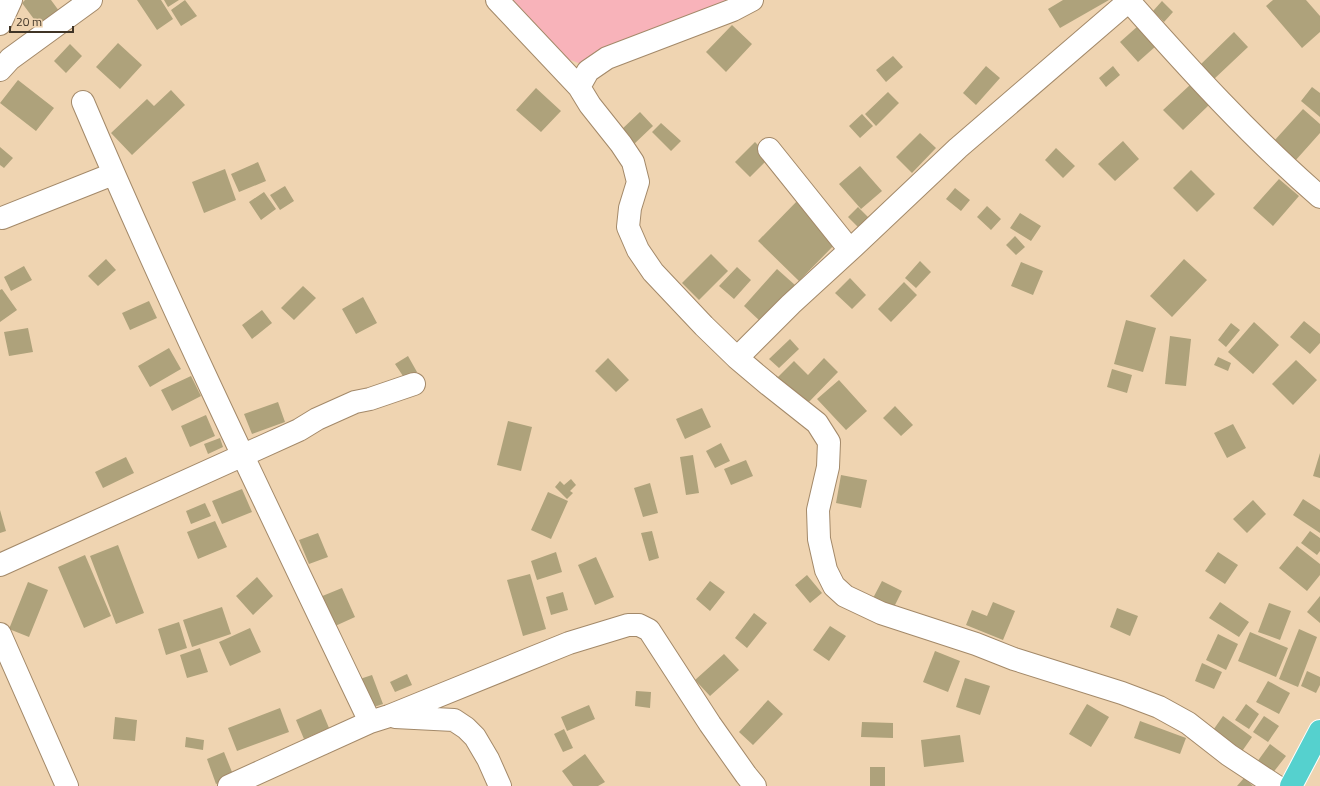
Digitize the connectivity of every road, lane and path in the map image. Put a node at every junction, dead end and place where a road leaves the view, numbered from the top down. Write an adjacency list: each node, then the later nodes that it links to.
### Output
1 (12, 0): 6 (street)
2 (91, 0): 7 (street)
3 (497, 0): 8 (street)
4 (752, 0): 8 (street)
5 (1129, 0): 12 (street); 14 (street)
6 (0, 24)
7 (3, 62)
8 (579, 87): 15 (street)
9 (83, 102): 11 (street)
10 (769, 149): 14 (street)
11 (113, 174): 13 (street); 17 (street)
12 (1320, 197)
13 (2, 218)
14 (850, 250): 15 (street)
15 (737, 358): 26 (street)
16 (414, 384): 17 (street)
17 (242, 455): 18 (street); 20 (street)
18 (0, 565)
19 (0, 634): 22 (street)
20 (380, 719): 23 (street); 24 (street); 25 (street)
21 (1320, 731): 27 (highway)
22 (67, 786)
23 (229, 786)
24 (500, 786)
25 (755, 786)
26 (1276, 786)
27 (1291, 786)

